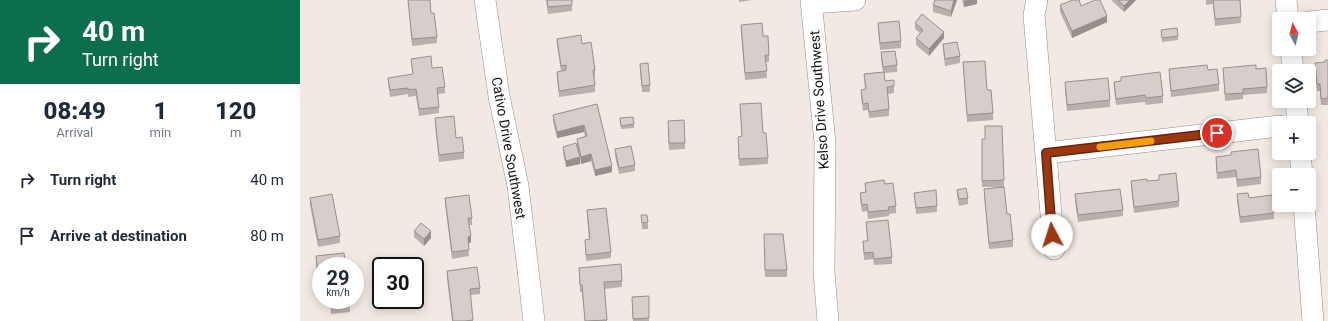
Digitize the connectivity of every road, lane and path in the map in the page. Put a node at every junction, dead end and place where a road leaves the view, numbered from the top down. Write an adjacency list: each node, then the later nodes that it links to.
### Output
1 (485, 0): 13 (street, Cativo Drive Southwest)
2 (855, 0): 5 (street)
3 (1038, 0): 10 (street)
4 (1286, 0): 6 (street)
5 (812, 2): 14 (street, Kelso Drive Southwest)
6 (1287, 12)
7 (1328, 20): 8 (street)
8 (1316, 21)
9 (1272, 127): 10 (street)
10 (1046, 159): 12 (street)
11 (1305, 212): 15 (street)
12 (1054, 249)
13 (534, 321)
14 (828, 321)
15 (1313, 321)

